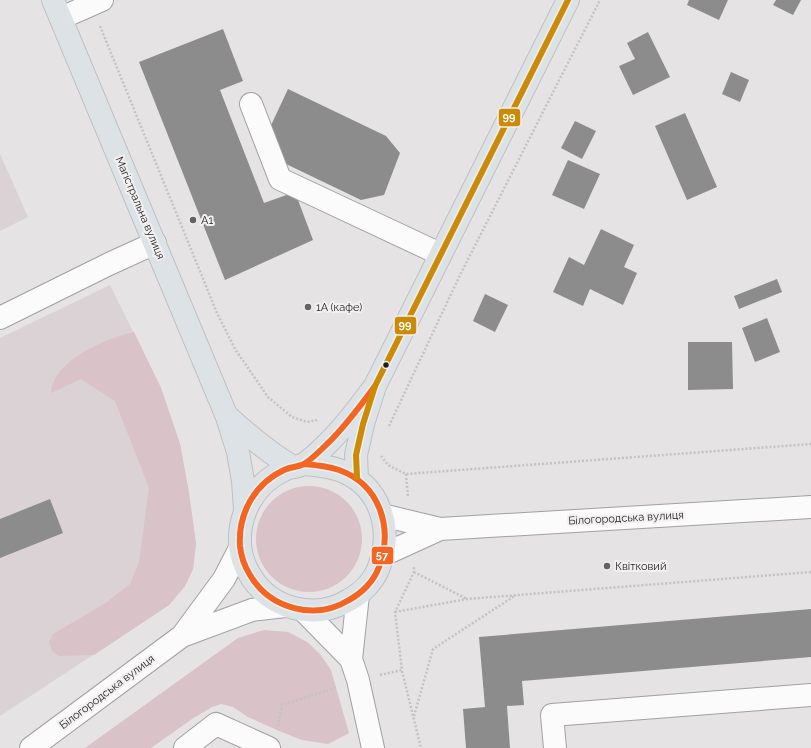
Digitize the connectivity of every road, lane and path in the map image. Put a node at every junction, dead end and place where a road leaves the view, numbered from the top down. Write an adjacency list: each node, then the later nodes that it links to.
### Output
1 (568, 0): 7 (main road)
2 (600, 0): 12 (path)
3 (96, 2): 4 (street); 11 (path)
4 (57, 9): 6 (main road, Магістральна вулиця)
5 (251, 104): 7 (street)
6 (155, 243): 8 (street); 10 (main road, Магістральна вулиця)
7 (440, 254): 9 (main road)
8 (0, 318)
9 (375, 386): 15 (main road); 16 (main road)
10 (227, 417): 15 (main road); 18 (main road, Магістральна вулиця)
11 (320, 420)
12 (388, 429)
13 (811, 444): 14 (path)
14 (378, 450)
15 (299, 465): 16 (main road); 18 (main road)
16 (357, 479): 19 (main road)
17 (811, 507): 20 (street, Білогородська вулиця)
18 (245, 510): 21 (main road)
19 (382, 515): 20 (street); 22 (main road)
20 (440, 529): 22 (street)
21 (240, 548): 28 (main road); 30 (street)
22 (383, 555): 26 (main road)
23 (414, 572): 27 (path)
24 (811, 572): 25 (path)
25 (516, 595): 27 (path); 34 (path)
26 (358, 596): 28 (main road); 31 (street)
27 (467, 599): 29 (path)
28 (294, 608): 30 (street); 31 (street)
29 (395, 612)
30 (182, 636): 35 (street, Білогородська вулиця)
31 (351, 658): 38 (street)
32 (402, 670): 34 (path)
33 (811, 695): 40 (street)
34 (414, 716): 39 (path)
35 (31, 748)
36 (185, 748): 37 (street)
37 (269, 748)
38 (373, 748)
39 (421, 748)
40 (555, 748)

